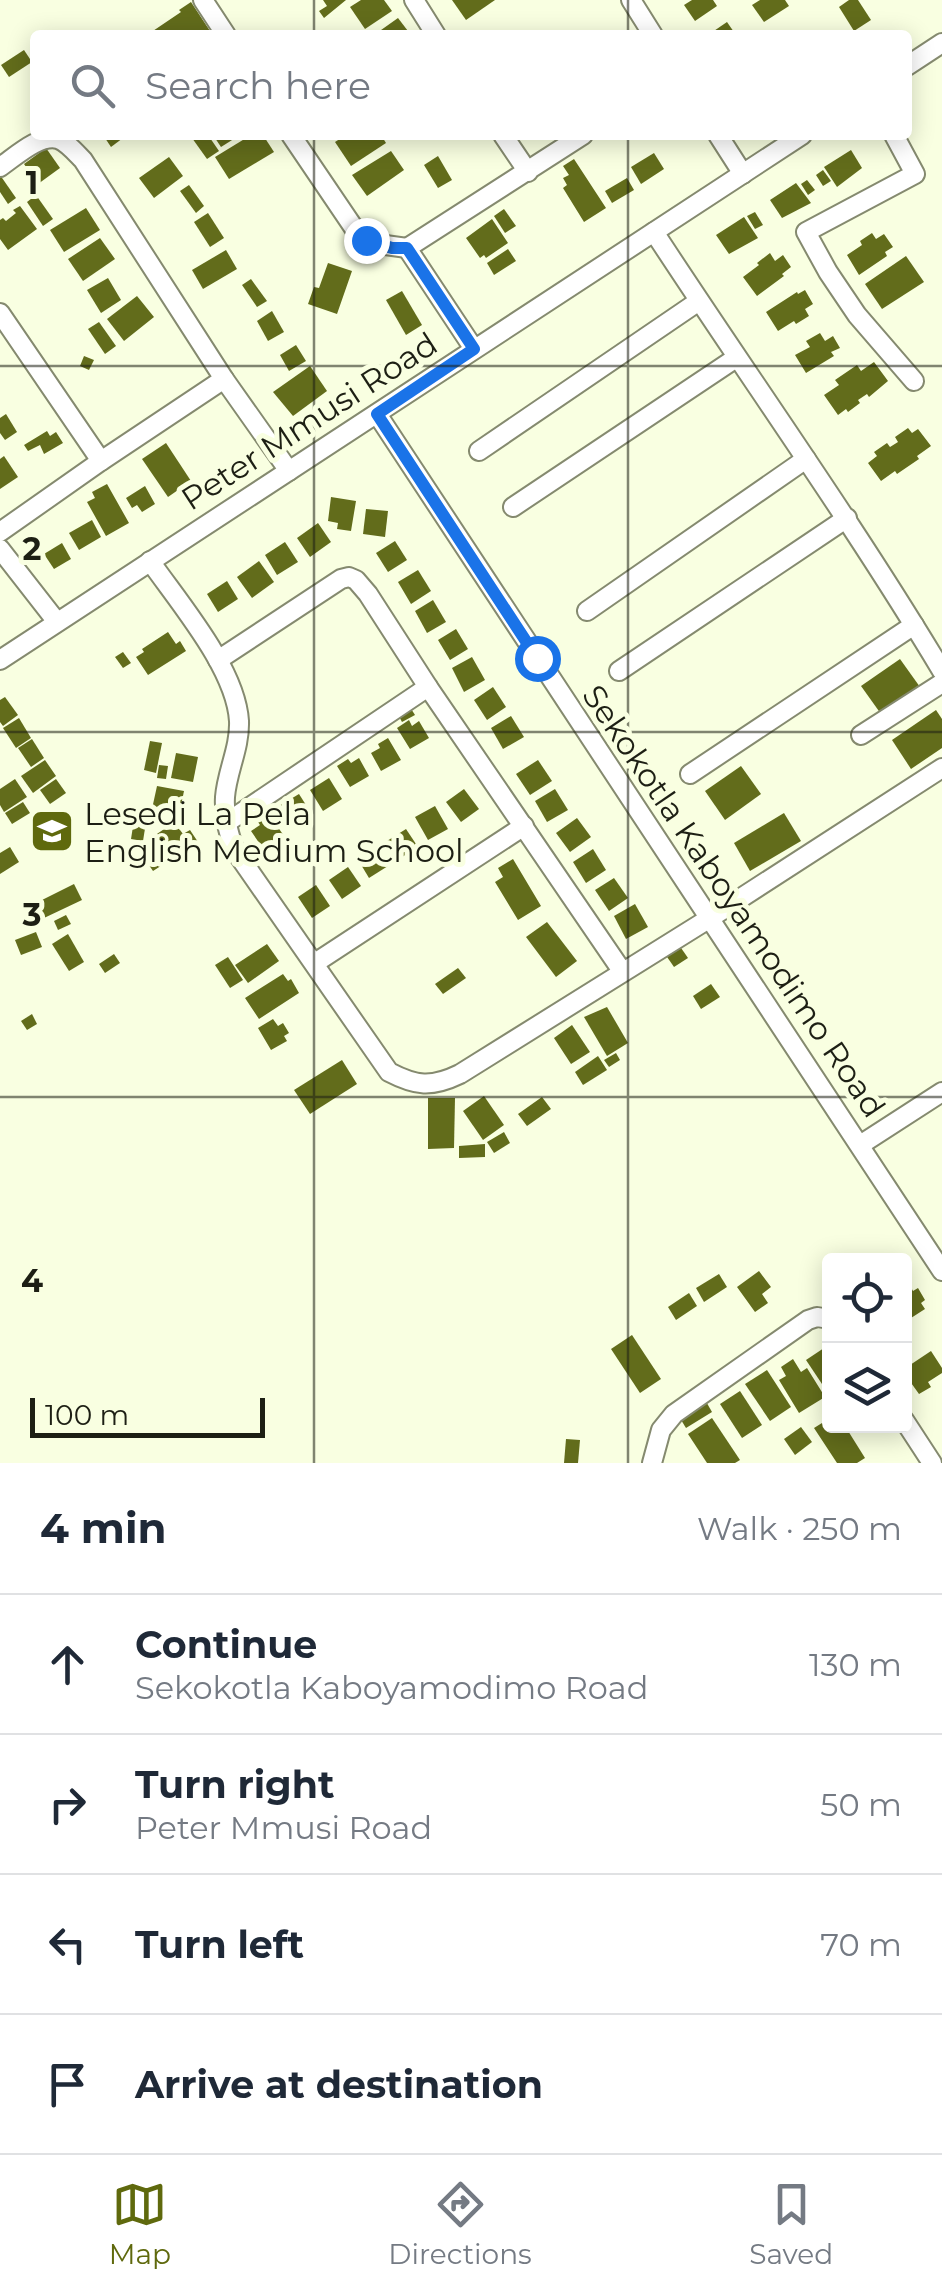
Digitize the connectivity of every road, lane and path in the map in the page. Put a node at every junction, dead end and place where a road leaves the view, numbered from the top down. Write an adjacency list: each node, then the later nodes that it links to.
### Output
1 (203, 0): 4 (street)
2 (414, 0): 5 (street)
3 (630, 0): 6 (street)
4 (223, 30)
5 (433, 30)
6 (651, 30)
7 (942, 43): 8 (street)
8 (912, 63)
9 (45, 140): 17 (street)
10 (59, 140): 26 (street)
11 (295, 140): 21 (street)
12 (506, 140): 18 (street)
13 (576, 140): 18 (street)
14 (721, 140): 19 (street)
15 (795, 140): 19 (street, Peter Mmusi Road)
16 (897, 140): 27 (street)
17 (0, 167)
18 (528, 172): 21 (street)
19 (744, 174): 20 (street, Peter Mmusi Road)
20 (654, 232): 22 (street); 24 (street, Peter Mmusi Road)
21 (407, 248): 24 (street)
22 (699, 301): 25 (street); 29 (street)
23 (0, 313): 31 (street)
24 (474, 349): 28 (street, Peter Mmusi Road)
25 (736, 358): 30 (street); 33 (street)
26 (224, 379): 31 (street); 32 (street)
27 (914, 381)
28 (377, 414): 32 (street, Peter Mmusi Road); 52 (street, Sekokotla Kaboyamodimo Road)
29 (479, 451)
30 (806, 460): 34 (street); 38 (street)
31 (101, 461): 35 (street)
32 (289, 471): 37 (street, Peter Mmusi Road)
33 (513, 507)
34 (847, 518): 40 (street); 43 (street)
35 (0, 532)
36 (0, 550): 39 (street)
37 (150, 561): 39 (street, Peter Mmusi Road); 42 (street)
38 (587, 612)
39 (57, 622): 41 (street, Peter Mmusi Road)
40 (914, 625): 44 (street); 49 (street)
41 (0, 660)
42 (218, 660): 46 (street); 50 (street)
43 (620, 671)
44 (942, 671)
45 (942, 683): 47 (street)
46 (428, 686): 50 (street); 51 (street)
47 (861, 736)
48 (942, 768): 52 (street)
49 (690, 774)
50 (226, 823): 53 (street)
51 (524, 826): 53 (street); 54 (street)
52 (710, 918): 54 (street); 56 (street, Sekokotla Kaboyamodimo Road)
53 (315, 964): 54 (street)
54 (622, 971)
55 (942, 1092): 56 (street)
56 (860, 1144): 57 (street, Sekokotla Kaboyamodimo Road)
57 (942, 1271)
58 (822, 1317): 61 (street)
59 (911, 1433): 60 (street)
60 (926, 1461)
61 (652, 1463)

